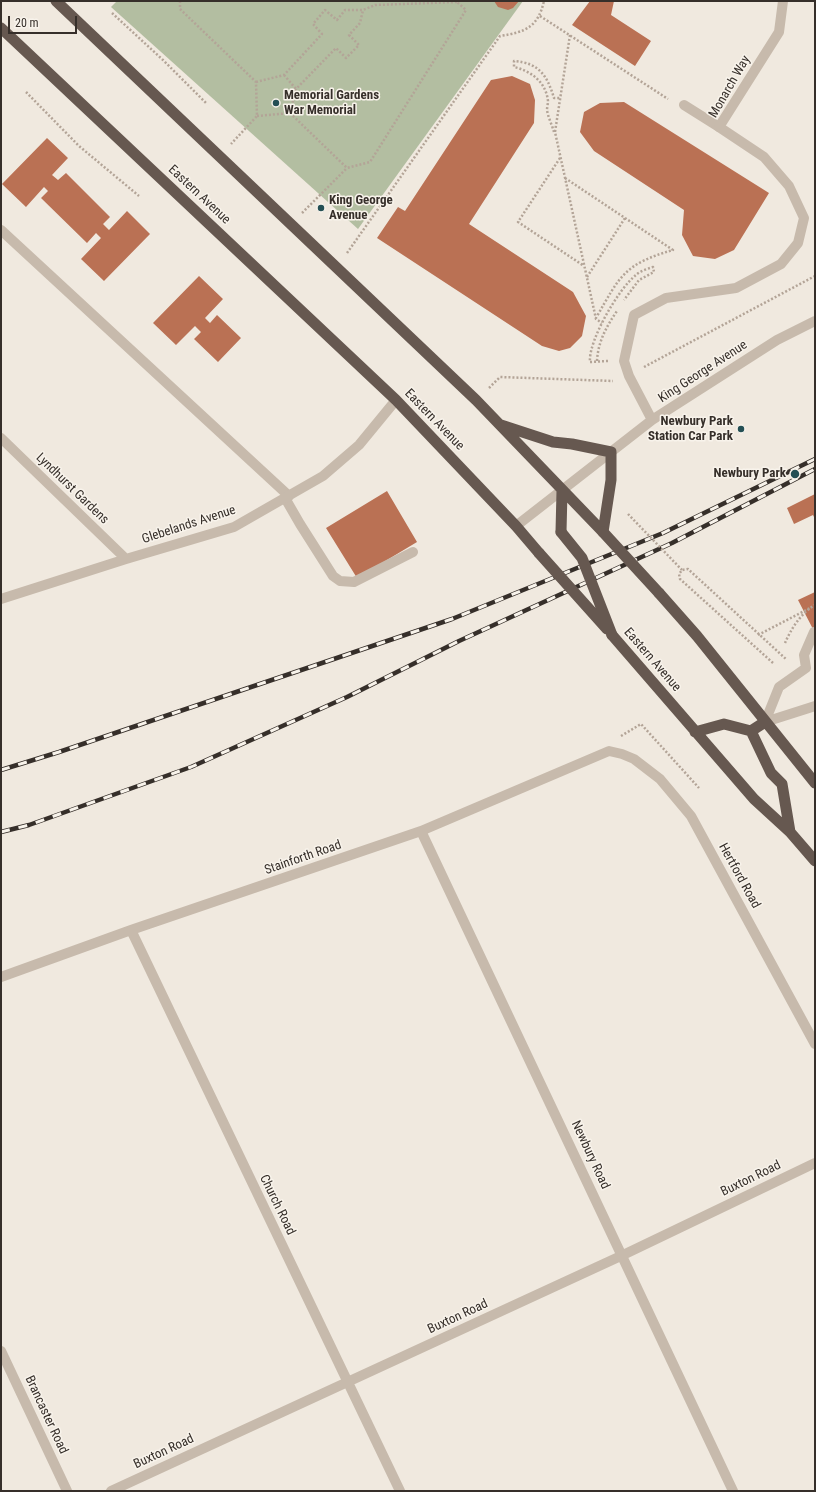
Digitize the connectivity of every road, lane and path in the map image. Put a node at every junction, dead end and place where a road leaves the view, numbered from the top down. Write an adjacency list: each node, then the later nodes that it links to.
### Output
1 (56, 1): 41 (highway)
2 (180, 1): 12 (path)
3 (544, 1): 8 (path)
4 (783, 1): 20 (street, Monarch Way)
5 (458, 2): 6 (path); 24 (path)
6 (363, 10): 11 (path); 13 (path)
7 (112, 13): 16 (path)
8 (540, 16): 10 (path); 30 (path)
9 (1, 28): 39 (highway, Eastern Avenue)
10 (570, 35): 15 (path); 17 (path)
11 (284, 75): 12 (path); 13 (path)
12 (256, 82): 19 (path)
13 (296, 89): 18 (path)
14 (26, 92): 26 (path)
15 (560, 98): 21 (path); 21 (path)
16 (207, 104)
17 (684, 104): 20 (street)
18 (290, 113): 19 (path); 24 (path)
19 (257, 116): 22 (path)
20 (719, 127): 36 (street, Monarch Way)
21 (555, 132): 23 (path)
22 (240, 134)
23 (560, 158): 25 (path); 31 (path)
24 (347, 168): 27 (path)
25 (565, 178): 28 (path); 31 (path)
26 (139, 196)
27 (314, 201)
28 (625, 218): 33 (path); 34 (path)
29 (1, 230): 45 (street)
30 (355, 240)
31 (584, 266): 33 (path)
32 (815, 276): 37 (path)
33 (587, 278): 34 (path)
34 (596, 319): 36 (path)
35 (815, 321): 40 (street, King George Avenue)
36 (624, 361): 37 (street)
37 (629, 376): 38 (path); 40 (street)
38 (500, 377)
39 (396, 400): 45 (street, Glebelands Avenue); 47 (highway, Eastern Avenue)
40 (652, 420): 43 (street, King George Avenue)
41 (500, 424): 43 (highway); 44 (highway)
42 (1, 438): 50 (street, Lyndhurst Gardens)
43 (611, 452): 44 (street, King George Avenue); 48 (highway)
44 (562, 491): 47 (street, King George Avenue); 48 (highway); 55 (highway, bridge)
45 (287, 497): 49 (street); 50 (street, Glebelands Avenue)
46 (628, 514): 51 (path, bridge)
47 (516, 526): 55 (highway, Eastern Avenue, bridge)
48 (603, 532): 62 (highway, bridge)
49 (413, 552)
50 (126, 559): 52 (street, Glebelands Avenue)
51 (682, 570): 56 (path); 58 (path)
52 (1, 599)
53 (814, 606): 56 (path); 57 (path)
54 (814, 632): 60 (street)
55 (612, 635): 64 (highway, Eastern Avenue)
56 (758, 635): 59 (path)
57 (785, 643)
58 (773, 662)
59 (791, 663)
60 (810, 670): 62 (street)
61 (815, 706): 62 (street)
62 (765, 722): 63 (highway); 66 (highway)
63 (751, 731): 64 (highway); 69 (highway)
64 (695, 732): 69 (highway, Eastern Avenue)
65 (609, 751): 67 (path); 68 (street, Stainforth Road); 73 (street, Hertford Road)
66 (815, 783)
67 (699, 788)
68 (421, 831): 71 (street, Stainforth Road); 75 (street, Newbury Road)
69 (790, 832): 70 (highway, Eastern Avenue)
70 (815, 861)
71 (131, 930): 72 (street, Stainforth Road); 77 (street, Church Road)
72 (1, 977)
73 (815, 1044)
74 (815, 1163): 75 (street, Buxton Road)
75 (623, 1255): 77 (street, Buxton Road); 81 (street, Newbury Road)
76 (1, 1351): 78 (street, Brancaster Road)
77 (348, 1382): 79 (street, Buxton Road); 80 (street, Church Road)
78 (67, 1491)
79 (111, 1491)
80 (400, 1491)
81 (733, 1491)

